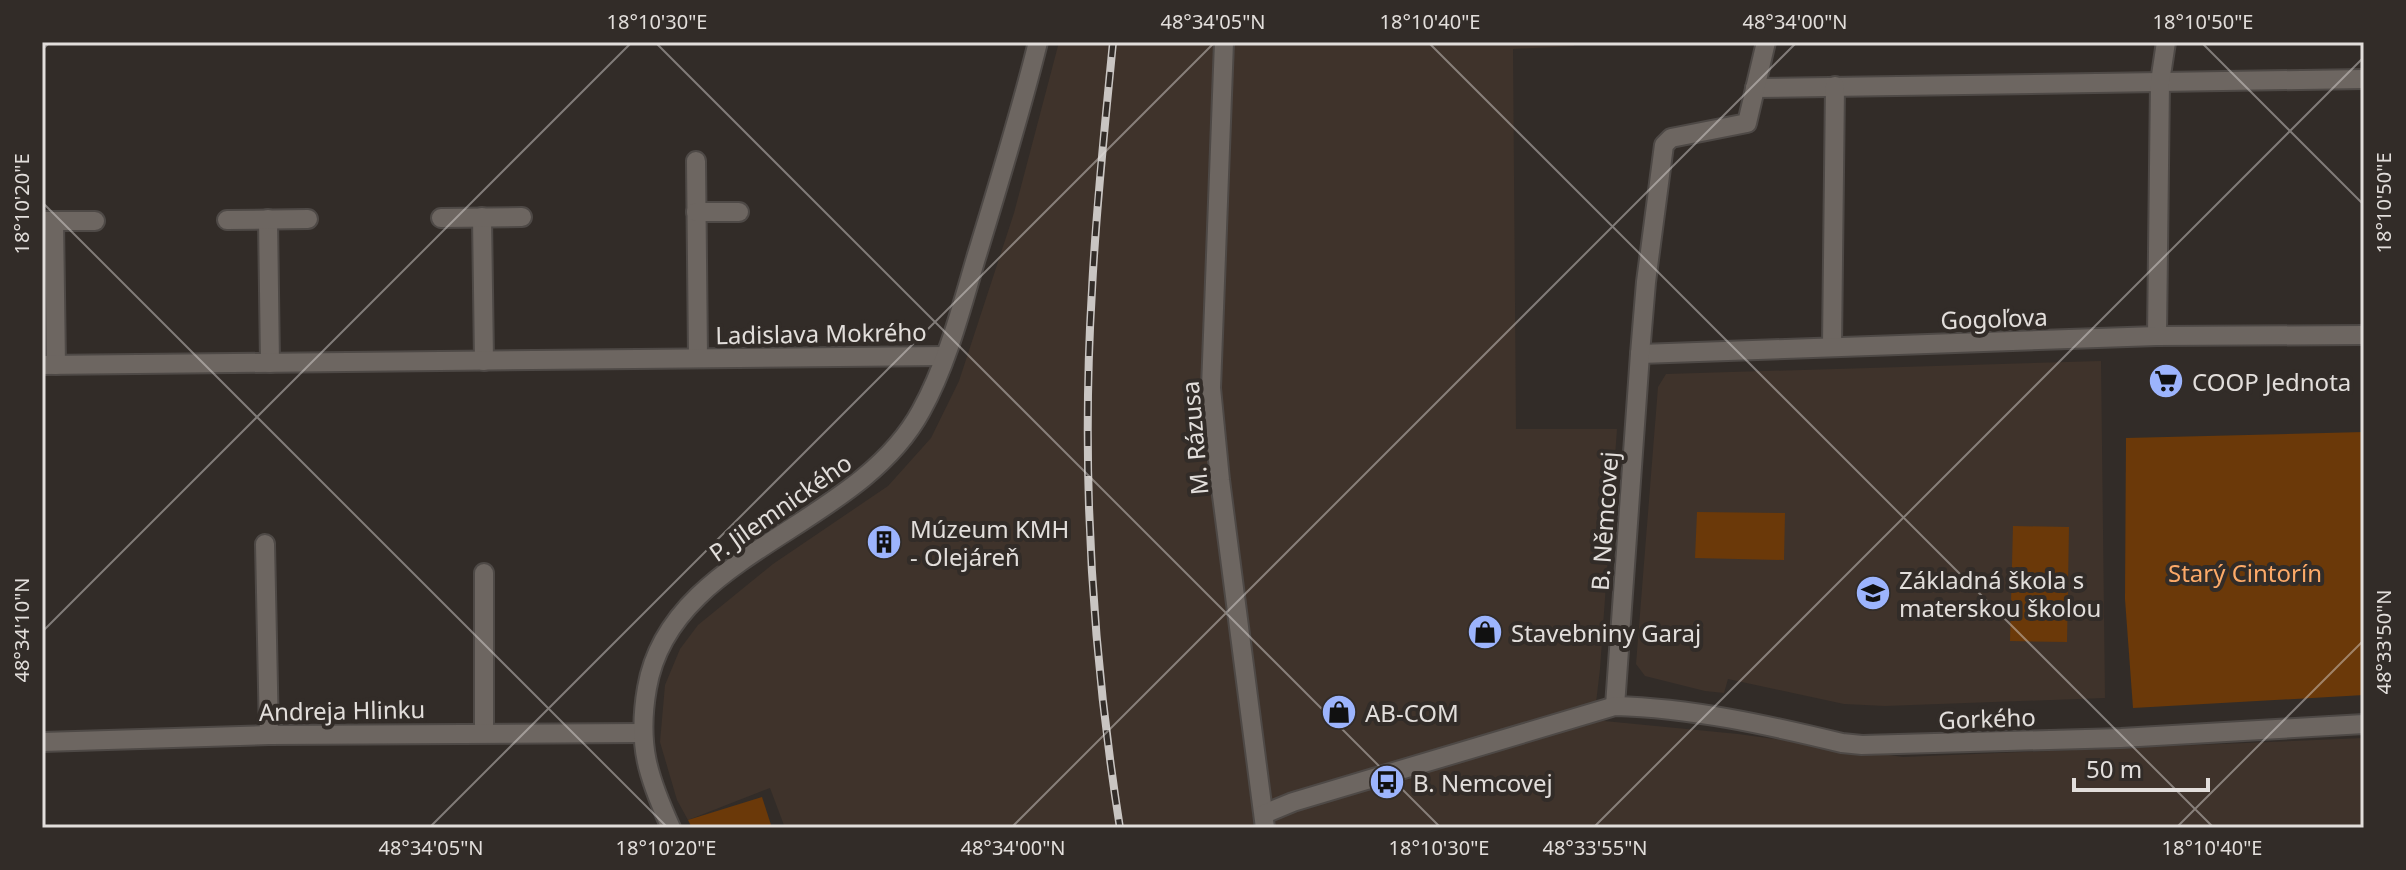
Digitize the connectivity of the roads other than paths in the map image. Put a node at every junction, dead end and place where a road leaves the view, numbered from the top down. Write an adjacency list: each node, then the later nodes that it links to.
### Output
1 (1038, 42): 24 (street, P. Jilemnického)
2 (1224, 42): 37 (street, M. Rázusa)
3 (1766, 42): 8 (street, B. Němcovej)
4 (2166, 42): 6 (street)
5 (2364, 79): 6 (street)
6 (2160, 82): 7 (street); 21 (street)
7 (1835, 86): 8 (street); 22 (street)
8 (1755, 88): 23 (street, B. Němcovej)
9 (696, 161): 10 (street, Ladislava Mokrého)
10 (696, 212): 11 (street); 25 (street, Ladislava Mokrého)
11 (739, 212)
12 (482, 217): 13 (street); 14 (street); 26 (street)
13 (522, 217)
14 (441, 218)
15 (268, 219): 16 (street); 17 (street); 27 (street)
16 (308, 219)
17 (227, 220)
18 (48, 221): 19 (street, Ladislava Mokrého); 28 (street, Ladislava Mokrého)
19 (95, 221)
20 (2364, 335): 21 (street, Gogoľova)
21 (2157, 336): 22 (street, Gogoľova)
22 (1832, 347): 23 (street, Gogoľova)
23 (1640, 354): 31 (street, B. Němcovej)
24 (945, 356): 25 (street, Ladislava Mokrého); 34 (street, P. Jilemnického)
25 (698, 358): 26 (street, Ladislava Mokrého)
26 (484, 361): 27 (street, Ladislava Mokrého)
27 (270, 363): 28 (street, Ladislava Mokrého)
28 (49, 365)
29 (265, 544): 35 (street)
30 (484, 573): 33 (street)
31 (1615, 706): 32 (street, Gorkého); 37 (street)
32 (2364, 724)
33 (484, 733): 34 (street, Andreja Hlinku); 35 (street, Andreja Hlinku)
34 (642, 733): 38 (street, P. Jilemnického)
35 (269, 735): 36 (street, Andreja Hlinku)
36 (42, 742)
37 (1264, 821)
38 (671, 828)

